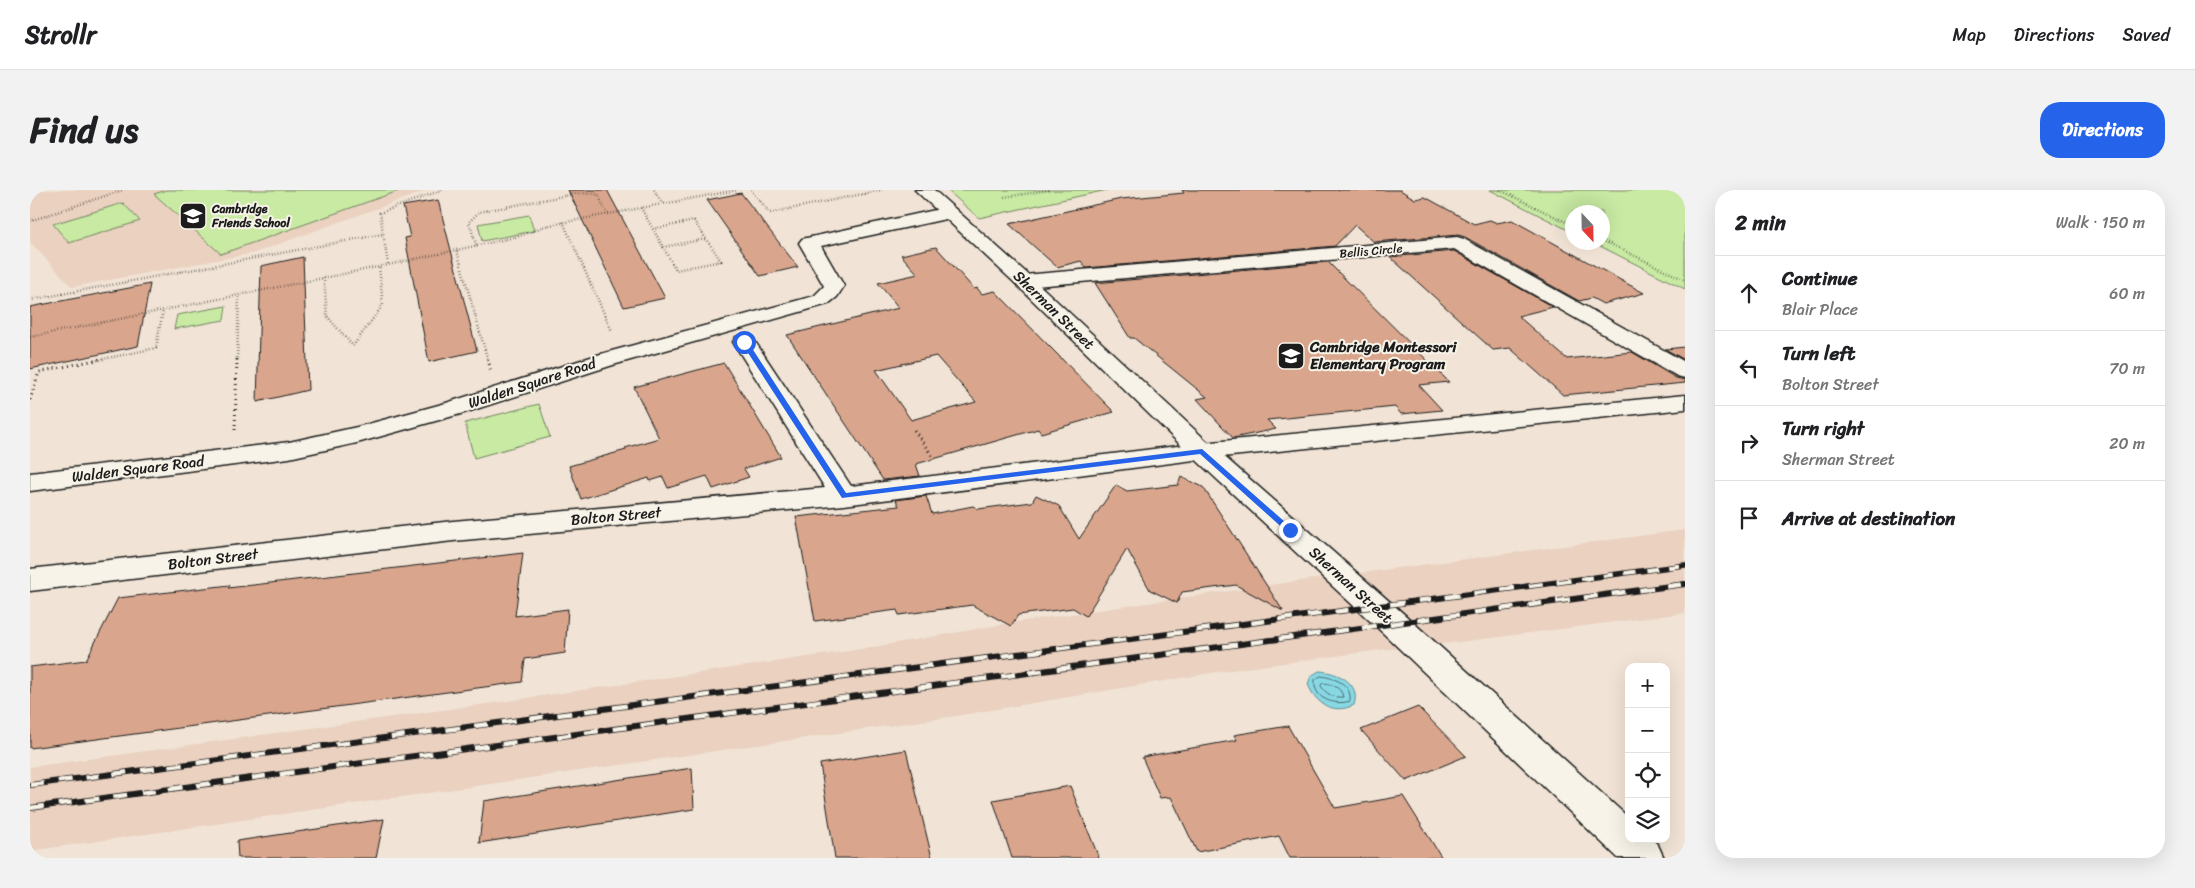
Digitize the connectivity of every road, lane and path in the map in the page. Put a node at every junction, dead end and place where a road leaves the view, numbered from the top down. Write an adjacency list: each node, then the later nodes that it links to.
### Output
1 (123, 190): 15 (path)
2 (442, 190): 19 (path)
3 (654, 190): 11 (path)
4 (737, 190): 11 (path)
5 (752, 190): 6 (path)
6 (882, 190)
7 (924, 190): 13 (street, Sherman Street)
8 (1050, 190): 10 (path)
9 (1500, 190): 17 (path)
10 (1004, 197)
11 (663, 204): 12 (path)
12 (641, 208): 14 (path); 18 (path)
13 (949, 213): 29 (street, Sherman Street); 44 (street, Walden Square Road)
14 (607, 214): 16 (path); 22 (path)
15 (30, 221)
16 (563, 222): 22 (path); 33 (path)
17 (1565, 222)
18 (653, 229): 20 (path); 23 (path)
19 (383, 234): 25 (path); 31 (path)
20 (706, 239): 23 (path); 23 (path)
21 (1610, 244): 28 (path)
22 (477, 247): 24 (path)
23 (663, 247)
24 (458, 251): 25 (path); 37 (path)
25 (388, 266): 26 (path)
26 (379, 268): 27 (path); 27 (path)
27 (324, 278): 30 (path)
28 (1685, 280)
29 (1024, 281): 36 (street, Bellis Circle); 42 (street, Sherman Street)
30 (239, 295): 32 (path); 41 (path)
31 (30, 300)
32 (164, 310): 34 (path); 38 (path)
33 (613, 334)
34 (30, 336)
35 (744, 342): 45 (street)
36 (1685, 372)
37 (492, 374)
38 (30, 400)
39 (1685, 402): 42 (street)
40 (914, 430): 43 (path)
41 (235, 438)
42 (1202, 451): 45 (street, Bolton Street); 47 (street, Sherman Street)
43 (934, 458)
44 (30, 482)
45 (844, 496): 46 (street, Bolton Street)
46 (30, 580)
47 (1645, 858)

